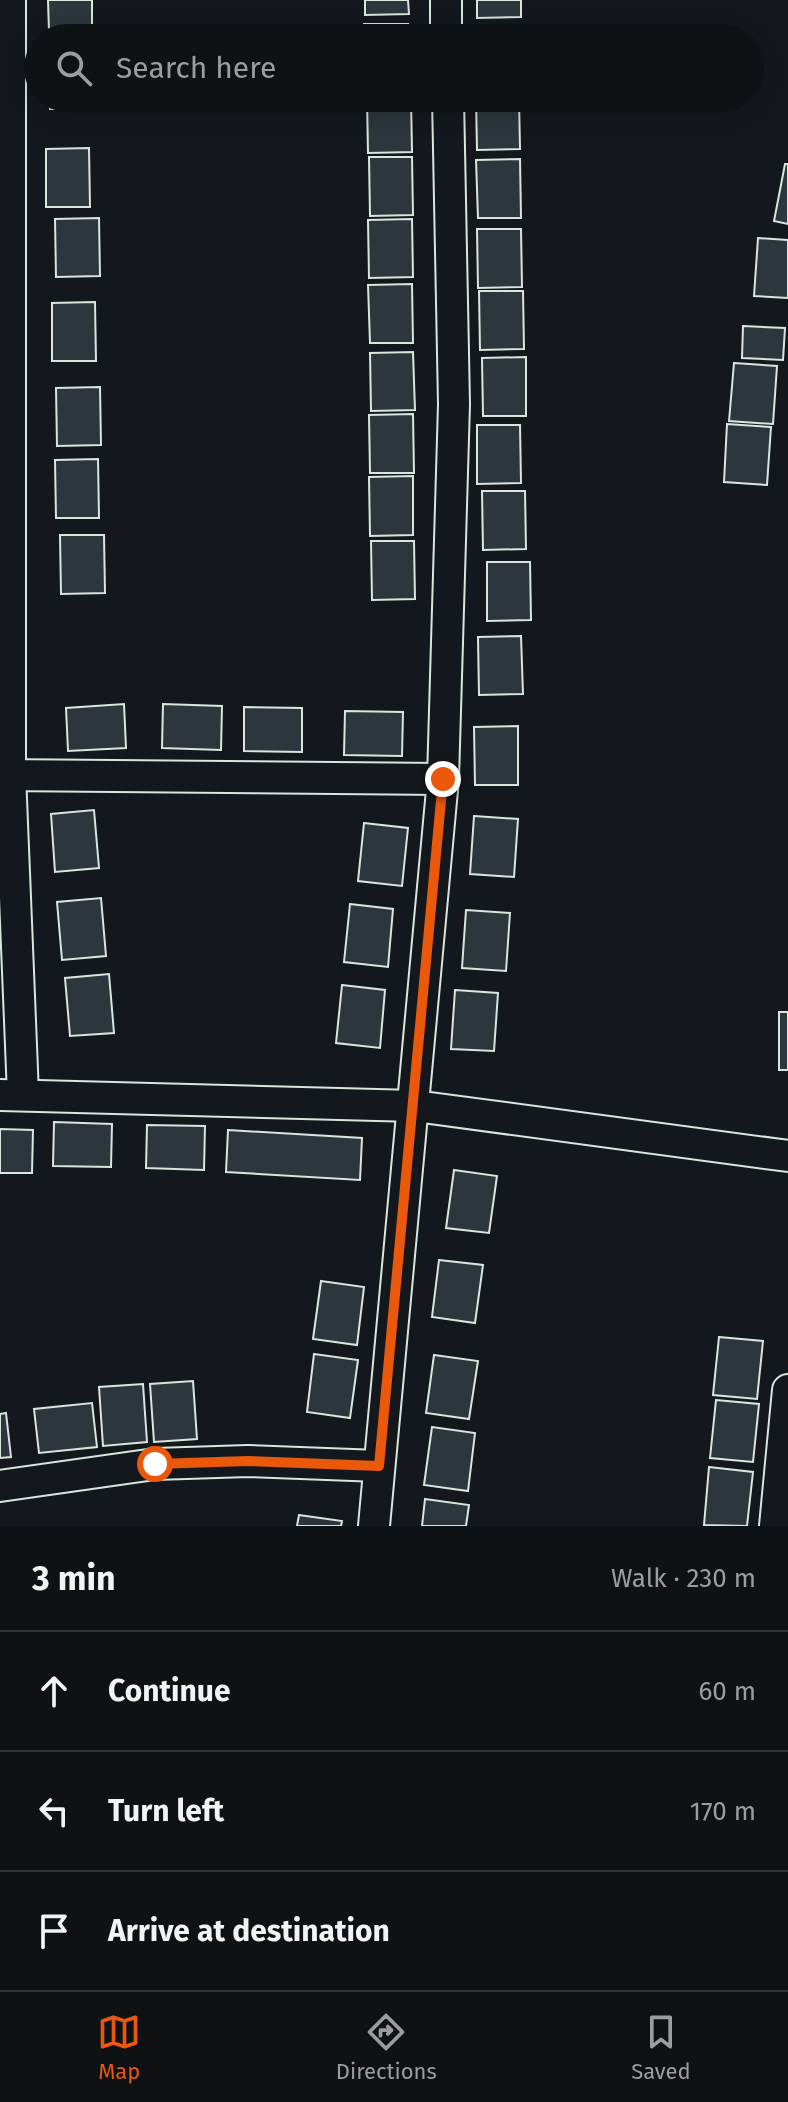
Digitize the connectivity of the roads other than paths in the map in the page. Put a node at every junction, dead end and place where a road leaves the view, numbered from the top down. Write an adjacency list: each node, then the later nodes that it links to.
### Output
1 (10, 0): 5 (street)
2 (446, 0): 3 (street)
3 (446, 24)
4 (448, 112): 6 (street)
5 (5, 774): 6 (street); 7 (street)
6 (443, 779): 8 (street)
7 (11, 1095): 8 (street)
8 (415, 1106): 9 (street); 11 (street)
9 (788, 1156)
10 (788, 1390): 14 (street)
11 (379, 1466): 12 (street); 13 (street)
12 (0, 1486)
13 (374, 1526)
14 (775, 1526)

